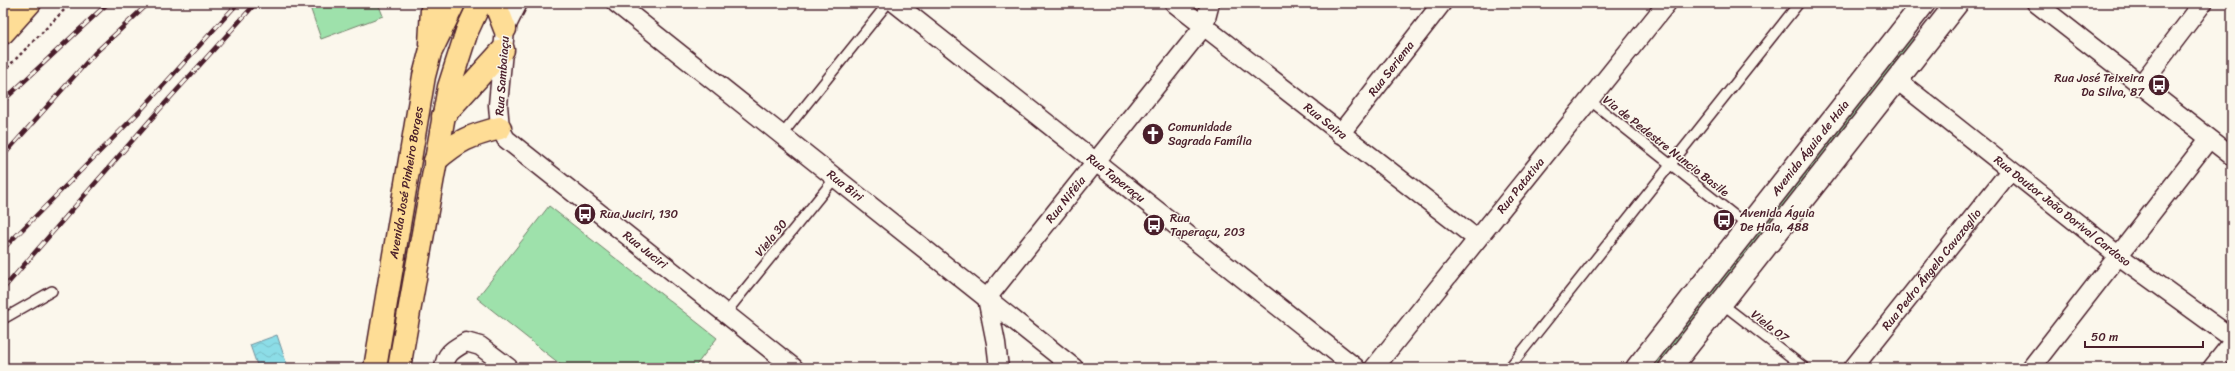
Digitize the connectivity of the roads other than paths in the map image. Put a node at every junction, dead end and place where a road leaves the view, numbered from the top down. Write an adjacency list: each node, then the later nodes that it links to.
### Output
1 (5, 3): 21 (main road)
2 (30, 3): 23 (main road)
3 (434, 3): 26 (main road)
4 (454, 3): 26 (main road, Avenida José Pinheiro Borges)
5 (480, 3): 30 (main road, Avenida José Pinheiro Borges)
6 (496, 3): 24 (main road)
7 (518, 3): 24 (street, Rua Sambaiaçu)
8 (616, 3): 33 (street, Rua Biri)
9 (888, 3): 33 (lane)
10 (895, 3): 37 (street, Rua Taperaçu)
11 (1174, 3): 22 (street, Rua Saira)
12 (1210, 3): 22 (street)
13 (1442, 3): 32 (street, Rua Seriema)
14 (1667, 3): 29 (street, Rua Patativa)
15 (1799, 3): 38 (lane)
16 (1924, 3): 41 (main road, Avenida Águia de Haia)
17 (1949, 3): 25 (main road)
18 (1957, 3): 25 (main road)
19 (2036, 3): 28 (street)
20 (2203, 3): 28 (street)
21 (3, 5)
22 (1204, 26): 32 (street, Rua Saira); 37 (street, Rua Niféia)
23 (3, 33)
24 (504, 40): 30 (main road); 31 (street, Rua Sambaiaçu)
25 (1924, 45): 27 (main road)
26 (430, 53): 51 (main road, Avenida José Pinheiro Borges)
27 (1897, 80): 39 (street, Rua Doutor João Dorival Cardoso); 46 (main road)
28 (2140, 86): 34 (street)
29 (1588, 99): 38 (lane, Via de Pedestre Nuncio Basile); 42 (street, Rua Patativa)
30 (443, 116): 36 (main road, Avenida José Pinheiro Borges)
31 (500, 128): 36 (main road); 47 (street, Rua Juciri)
32 (1340, 134): 42 (street, Rua Saira)
33 (781, 136): 40 (street, Rua Biri)
34 (2209, 139): 35 (street); 43 (street)
35 (2232, 156)
36 (435, 161): 52 (main road, Avenida José Pinheiro Borges)
37 (1094, 163): 45 (street, Rua Niféia); 58 (street, Rua Taperaçu)
38 (1672, 164): 41 (lane, Via de Pedestre Nuncio Basile); 60 (lane)
39 (2010, 171): 43 (street, Rua Doutor João Dorival Cardoso); 64 (street, Rua Pedro Ângelo Cavazoglio)
40 (835, 178): 45 (street, Rua Biri); 47 (lane, Viela 30)
41 (1748, 226): 61 (main road, Avenida Águia de Haia)
42 (1477, 239): 59 (street, Rua Patativa)
43 (2120, 256): 49 (street, Rua Doutor João Dorival Cardoso); 65 (street)
44 (52, 291): 48 (lane)
45 (987, 298): 56 (street); 57 (street, Rua Biri)
46 (1721, 303): 62 (main road); 63 (lane, Viela 07)
47 (725, 314): 55 (street, Rua Juciri)
48 (3, 319)
49 (2232, 338)
50 (2232, 343): 66 (street)
51 (376, 368)
52 (399, 368)
53 (444, 368): 54 (street)
54 (509, 368)
55 (794, 368)
56 (999, 368)
57 (1074, 368)
58 (1356, 368)
59 (1374, 368)
60 (1509, 368)
61 (1637, 368)
62 (1670, 368)
63 (1805, 368)
64 (1853, 368)
65 (2031, 368)
66 (2212, 368)

